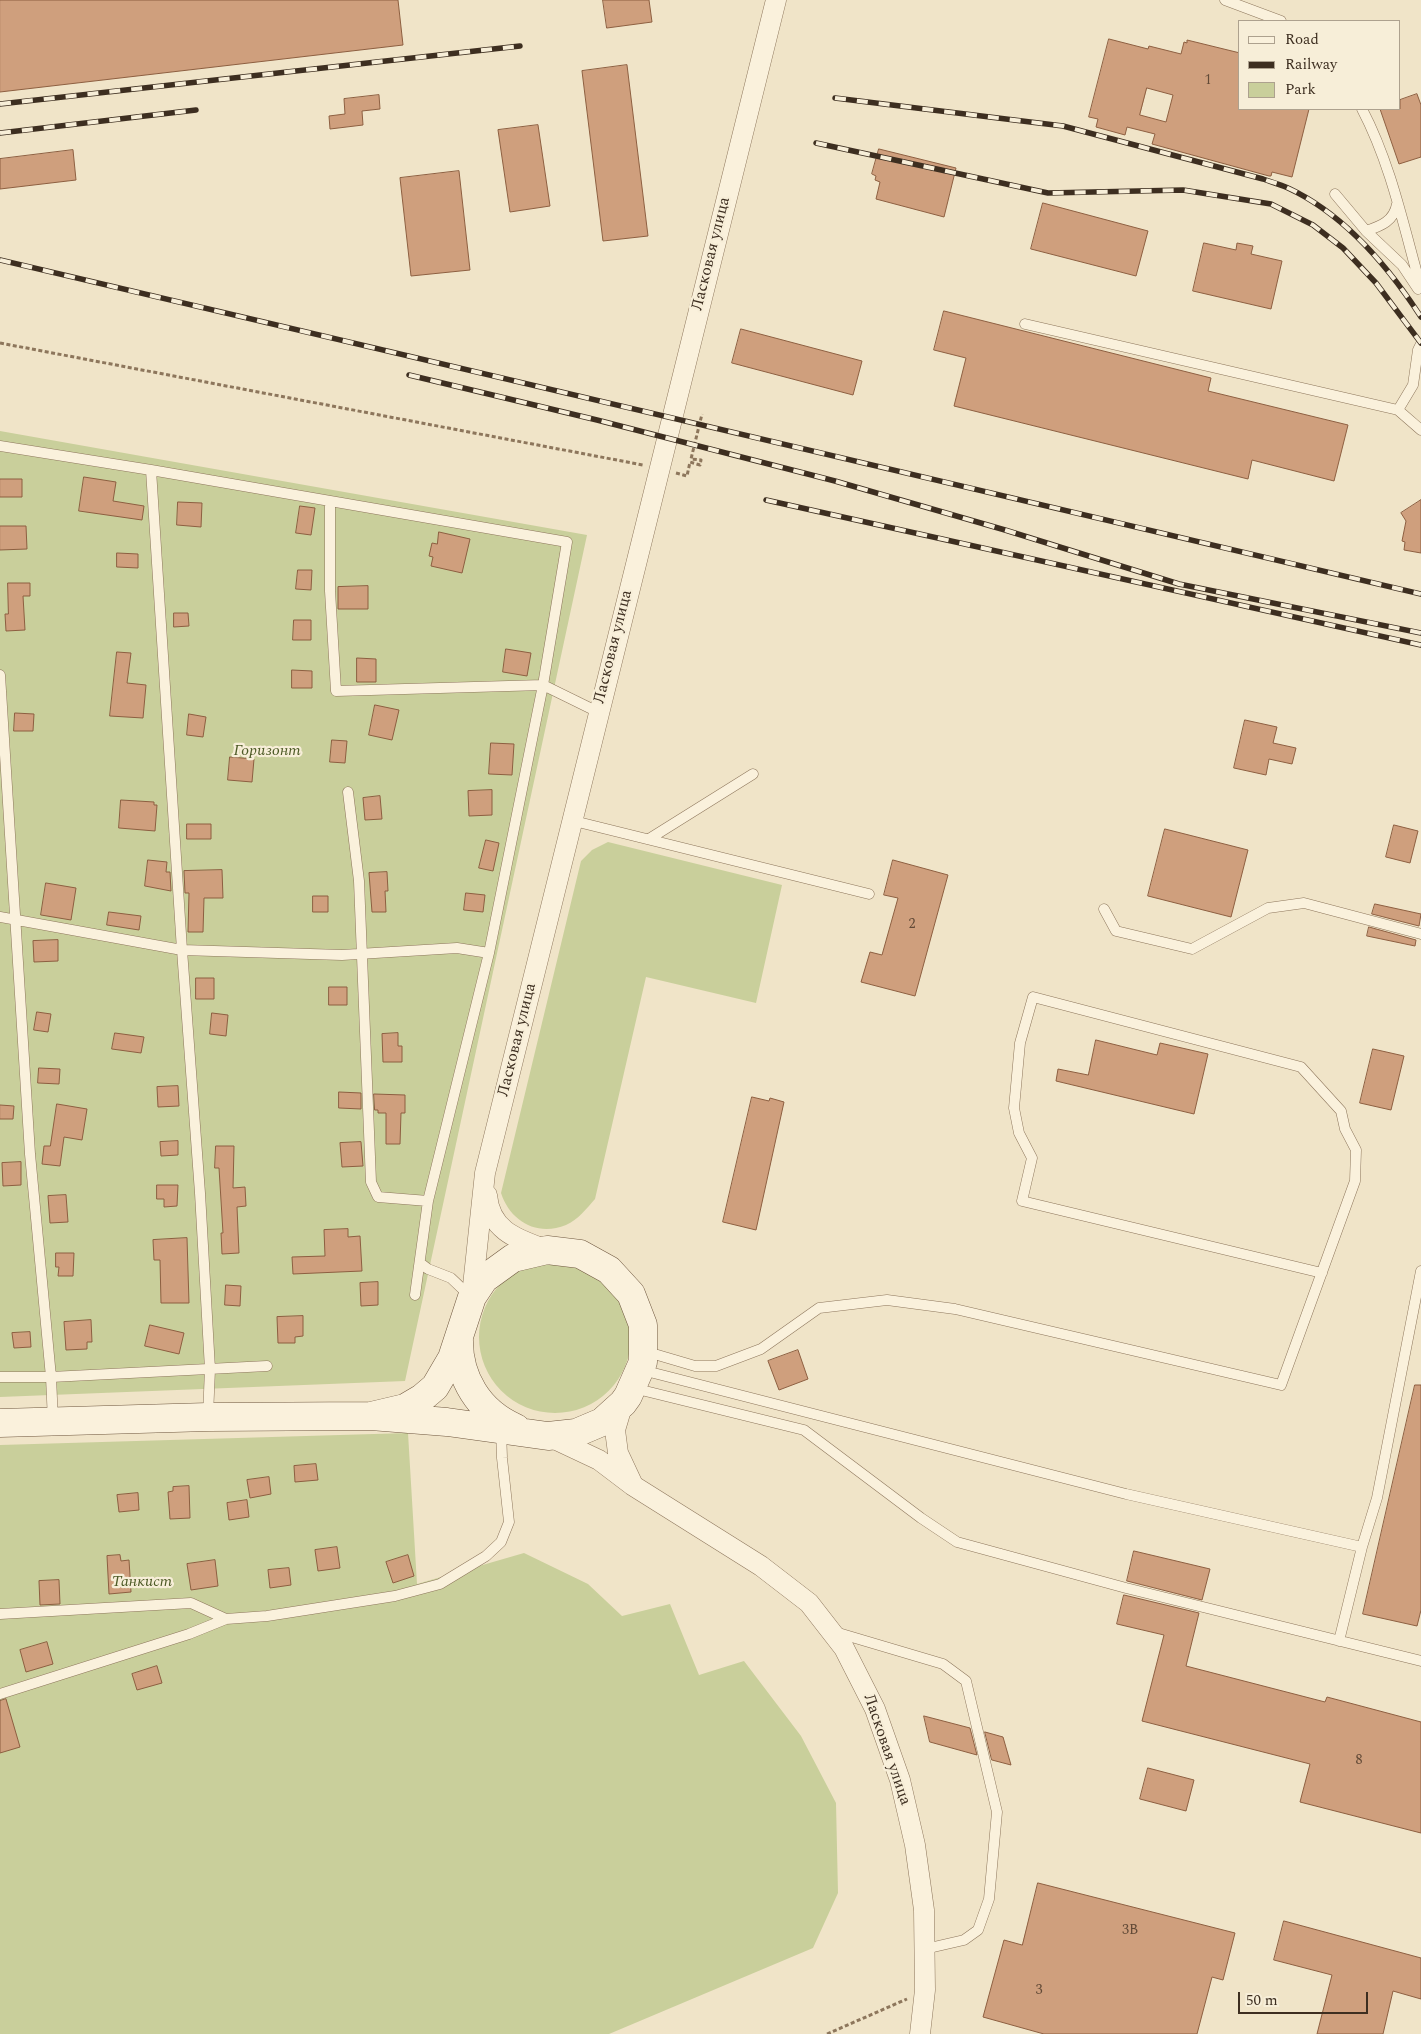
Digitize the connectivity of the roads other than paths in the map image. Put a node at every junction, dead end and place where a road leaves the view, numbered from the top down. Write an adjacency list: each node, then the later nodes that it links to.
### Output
1 (776, 0): 19 (street, Ласковая улица)
2 (1225, 0): 3 (lane)
3 (1278, 20)
4 (1363, 110): 6 (lane)
5 (1335, 194): 7 (lane)
6 (1397, 203): 7 (lane); 8 (lane)
7 (1366, 231): 9 (lane)
8 (1421, 288)
9 (1421, 293)
10 (1025, 324): 12 (lane)
11 (1421, 344): 12 (lane)
12 (1398, 410): 13 (lane)
13 (1421, 430)
14 (0, 446): 15 (lane)
15 (151, 470): 16 (lane); 29 (lane)
16 (330, 501): 18 (lane); 18 (lane)
17 (0, 675): 27 (lane)
18 (543, 685): 19 (lane); 31 (lane)
19 (598, 712): 22 (street, Ласковая улица)
20 (753, 774): 23 (lane)
21 (348, 792): 30 (lane)
22 (574, 821): 23 (lane); 32 (street, Ласковая улица)
23 (649, 839): 24 (lane)
24 (869, 894)
25 (1104, 909): 28 (lane)
26 (0, 917): 27 (lane)
27 (16, 919): 29 (lane); 44 (lane)
28 (1421, 934)
29 (182, 950): 30 (lane); 42 (lane)
30 (362, 954): 31 (lane); 33 (lane)
31 (489, 954): 33 (lane)
32 (485, 1173): 34 (street); 39 (street, Ласковая улица)
33 (428, 1201): 35 (lane)
34 (547, 1250): 39 (street); 45 (street)
35 (420, 1263): 38 (lane); 39 (lane)
36 (1421, 1271): 52 (lane)
37 (1322, 1273): 37 (lane); 45 (lane)
38 (415, 1295)
39 (472, 1297): 40 (street)
40 (459, 1335): 46 (street); 50 (street)
41 (267, 1366): 42 (lane)
42 (210, 1370): 44 (lane); 47 (lane)
43 (0, 1377): 44 (lane)
44 (51, 1377): 48 (lane)
45 (634, 1378): 50 (street); 51 (street); 52 (lane); 56 (lane)
46 (372, 1416): 47 (street); 50 (street)
47 (208, 1417): 48 (street)
48 (53, 1422): 49 (street)
49 (0, 1423)
50 (525, 1433): 51 (street, Ласковая улица); 54 (lane)
51 (632, 1485): 55 (street, Ласковая улица)
52 (1362, 1547): 56 (lane)
53 (0, 1614): 54 (lane)
54 (226, 1619): 58 (lane)
55 (830, 1631): 59 (street, Ласковая улица); 59 (lane)
56 (1339, 1641): 57 (lane)
57 (1421, 1661)
58 (0, 1694)
59 (925, 1949): 60 (street, Ласковая улица)
60 (920, 2034)

